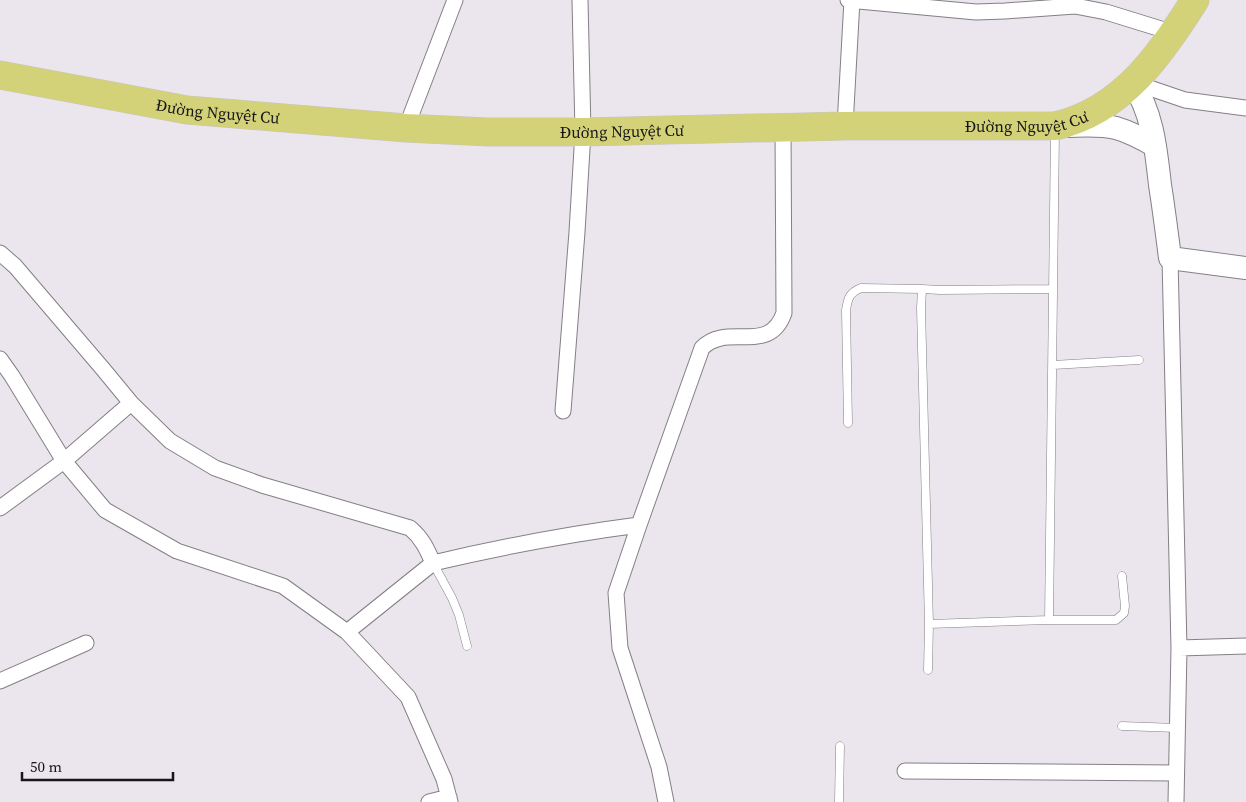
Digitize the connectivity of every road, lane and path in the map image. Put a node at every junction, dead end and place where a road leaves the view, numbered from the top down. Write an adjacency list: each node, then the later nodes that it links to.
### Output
1 (455, 0): 12 (street)
2 (580, 0): 14 (street)
3 (848, 0): 4 (street)
4 (852, 0): 6 (street); 10 (street)
5 (1195, 0): 6 (highway, Đường Nguyệt Cư)
6 (1174, 33): 8 (highway, Đường Nguyệt Cư)
7 (0, 75): 12 (highway, Đường Nguyệt Cư)
8 (1132, 82): 9 (street); 11 (highway, Đường Nguyệt Cư); 15 (street)
9 (1246, 108)
10 (845, 126): 11 (highway, Đường Nguyệt Cư); 13 (highway, Đường Nguyệt Cư)
11 (1056, 126): 15 (street); 20 (lane)
12 (406, 128): 14 (highway, Đường Nguyệt Cư)
13 (783, 128): 14 (highway, Đường Nguyệt Cư); 29 (street)
14 (583, 132): 25 (street)
15 (1156, 146): 17 (street)
16 (0, 253): 24 (street)
17 (1170, 258): 18 (street); 38 (street)
18 (1246, 268)
19 (922, 289): 20 (lane); 26 (lane); 33 (lane)
20 (1053, 289): 23 (lane)
21 (0, 360): 27 (street)
22 (1139, 360): 23 (lane)
23 (1053, 365): 32 (lane)
24 (131, 403): 27 (street); 30 (street)
25 (563, 411)
26 (848, 423)
27 (64, 461): 28 (street); 34 (street)
28 (0, 508)
29 (638, 525): 30 (street); 48 (street)
30 (433, 563): 34 (street); 36 (lane)
31 (1122, 576): 32 (lane)
32 (1049, 620): 33 (lane)
33 (929, 624): 39 (lane)
34 (347, 632): 46 (street)
35 (86, 644): 40 (street)
36 (467, 646)
37 (1246, 646): 38 (street)
38 (1178, 648): 42 (street)
39 (928, 670)
40 (0, 680)
41 (1122, 726): 42 (lane)
42 (1177, 728): 45 (street)
43 (840, 746): 49 (lane)
44 (904, 771): 45 (street)
45 (1176, 773): 50 (street)
46 (449, 799): 47 (street)
47 (429, 802)
48 (666, 802)
49 (840, 802)
50 (1176, 802)

